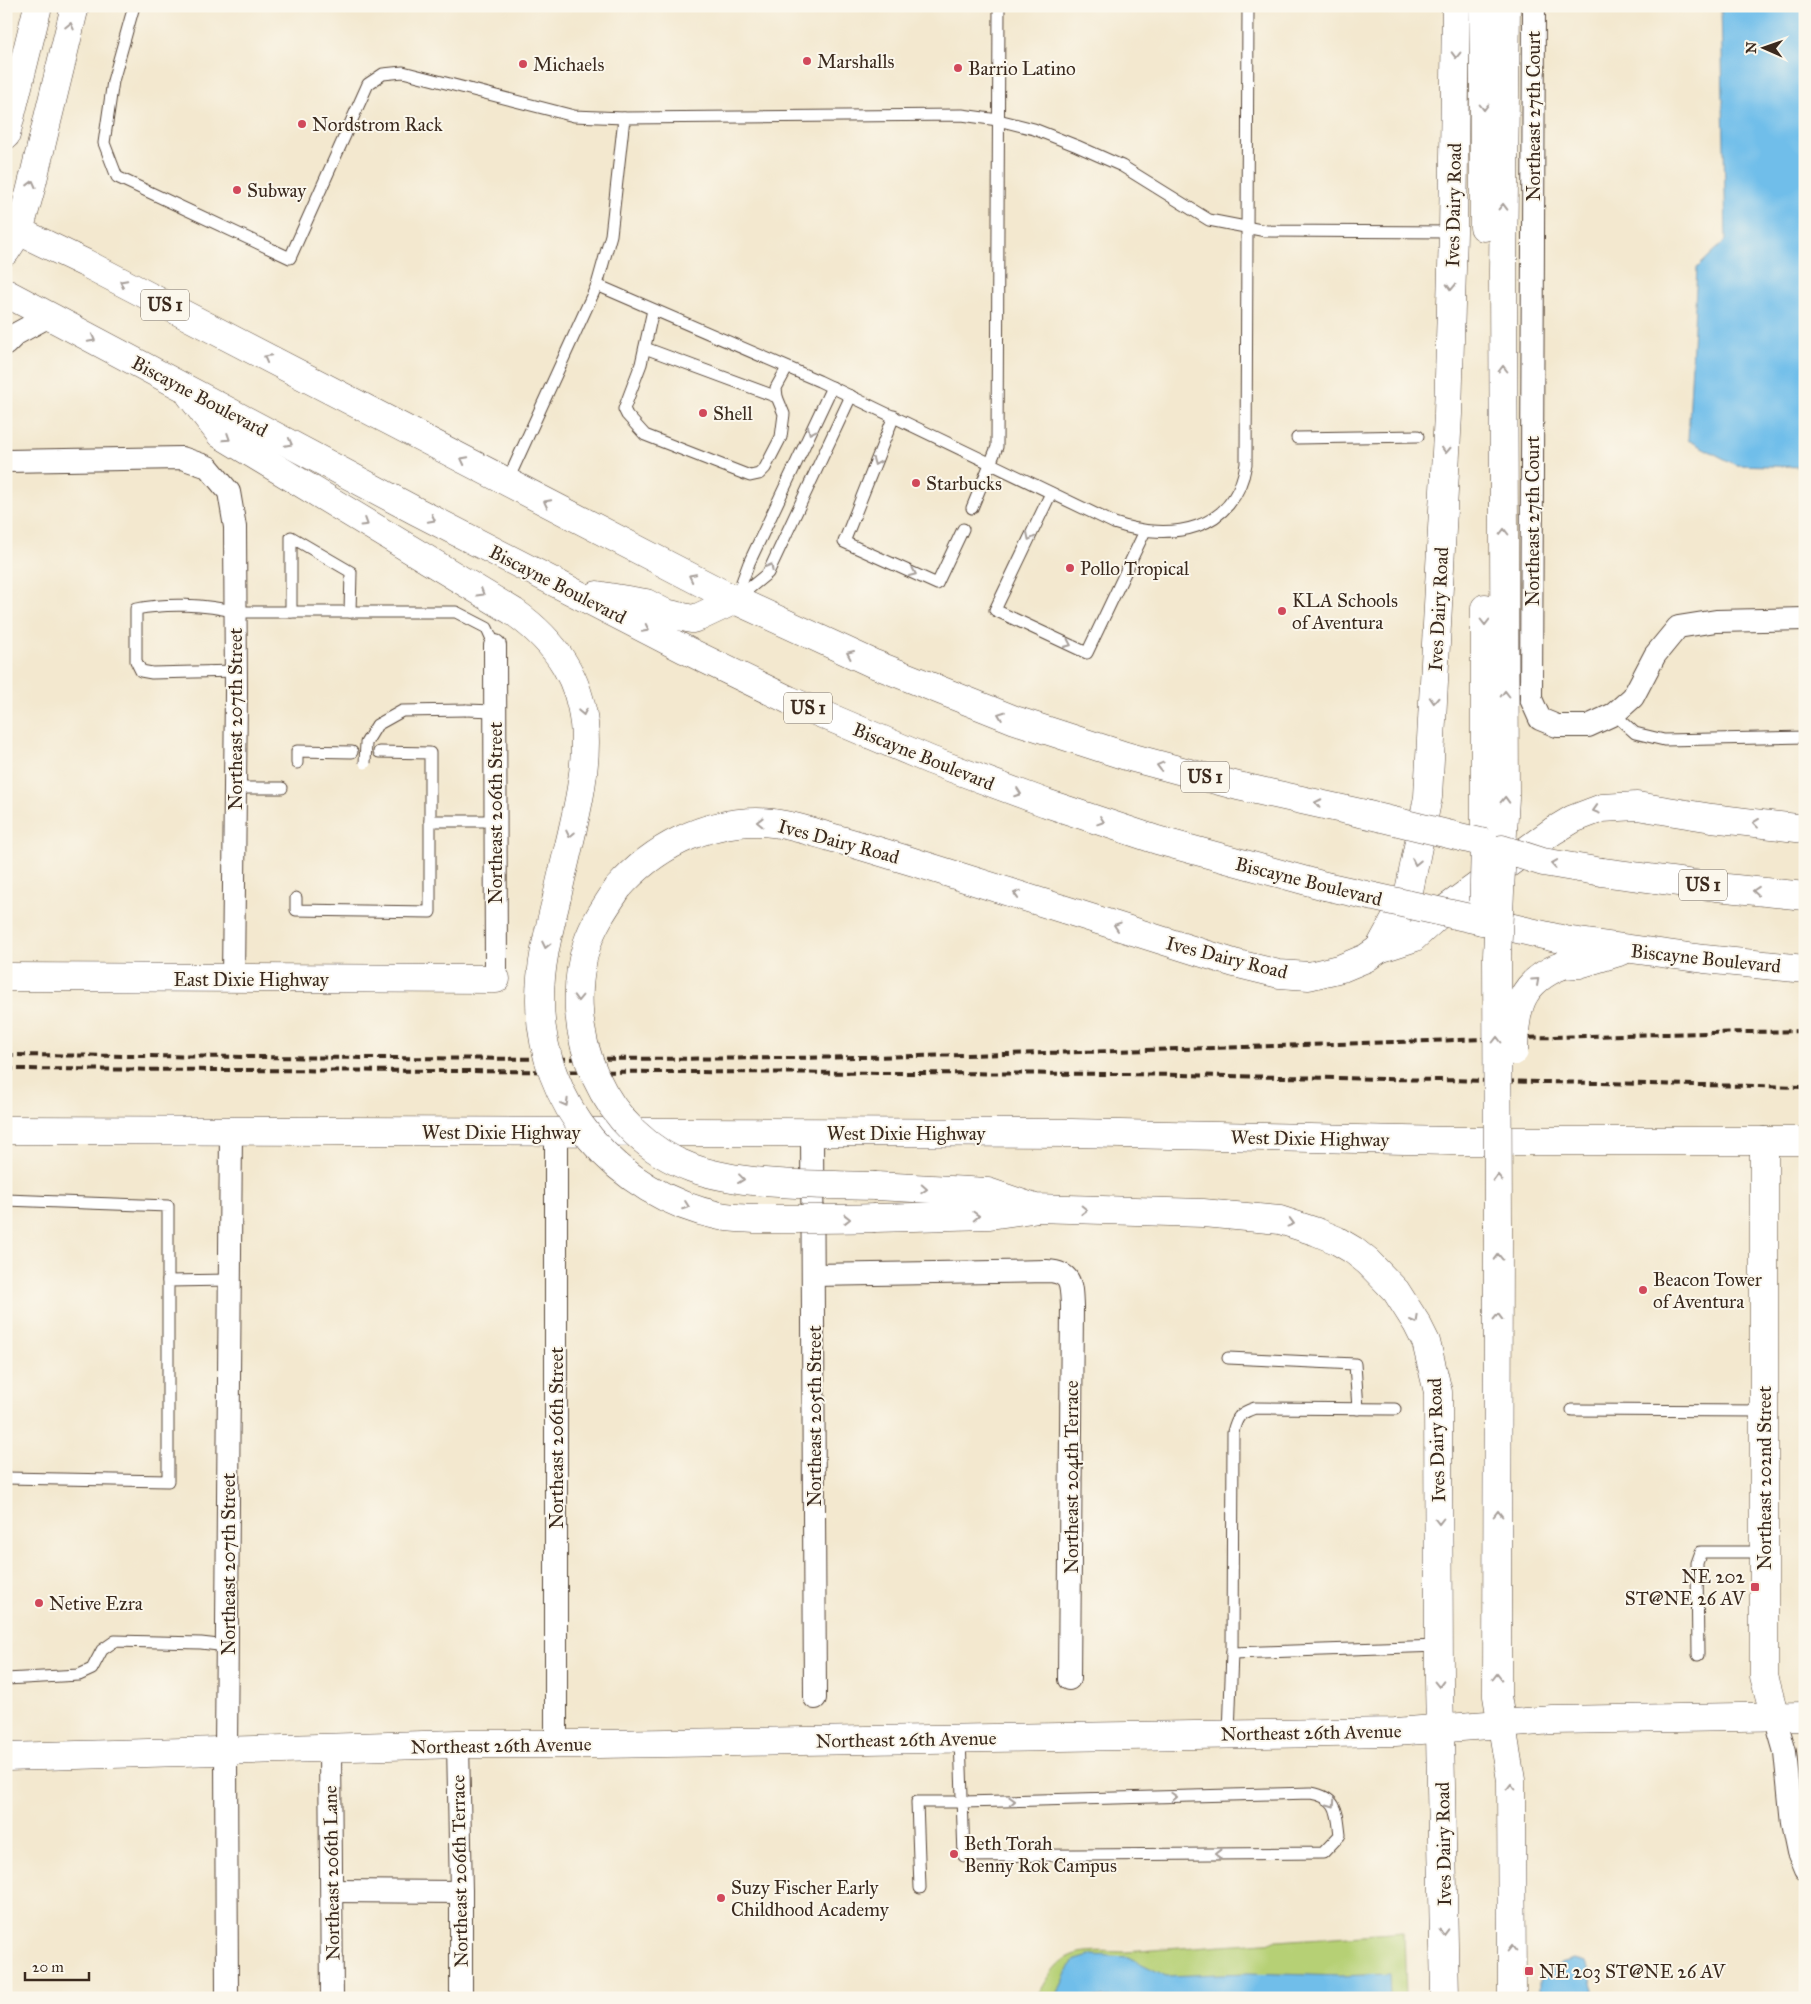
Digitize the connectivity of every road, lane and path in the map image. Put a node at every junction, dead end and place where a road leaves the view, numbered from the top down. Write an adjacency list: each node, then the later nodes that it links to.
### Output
1 (38, 6): 12 (main road)
2 (75, 6): 15 (main road, one-way to 2)
3 (134, 6): 10 (lane)
4 (999, 6): 11 (lane)
5 (1248, 6): 13 (lane)
6 (1456, 6): 14 (main road, Ives Dairy Road, one-way to 14)
7 (1484, 6): 48 (main road, Ives Dairy Road, one-way to 48)
8 (1506, 6): 48 (main road, Ives Dairy Road, one-way to 8)
9 (1534, 6): 46 (street, Northeast 27th Court)
10 (624, 118): 11 (lane); 16 (lane)
11 (998, 120): 13 (lane); 31 (lane)
12 (6, 135)
13 (1247, 227): 14 (lane); 36 (lane)
14 (1453, 232): 62 (main road, Ives Dairy Road, one-way to 62)
15 (11, 236): 32 (main road, US 1, one-way to 15)
16 (597, 285): 18 (lane); 32 (lane)
17 (6, 293): 19 (main road, Biscayne Boulevard / US 1)
18 (653, 310): 21 (lane); 22 (lane)
19 (49, 316): 20 (street); 23 (main road, Biscayne Boulevard / US 1, one-way to 23)
20 (6, 344)
21 (645, 348): 26 (lane); 26 (lane)
22 (788, 368): 24 (lane); 26 (lane)
23 (184, 387): 37 (main road, Biscayne Boulevard / US 1, one-way to 37); 76 (main road, one-way to 76, bridge)
24 (832, 387): 25 (lane); 38 (lane, one-way to 38)
25 (851, 396): 27 (lane); 38 (lane, one-way to 25)
26 (777, 397)
27 (894, 416): 31 (lane); 35 (lane, one-way to 35)
28 (1418, 436): 29 (lane)
29 (1297, 438)
30 (6, 461): 39 (street, Northeast 207th Street)
31 (992, 464): 33 (lane); 34 (lane)
32 (507, 482): 38 (main road, US 1, one-way to 32)
33 (1051, 493): 36 (lane); 36 (lane, one-way to 36)
34 (972, 508)
35 (962, 529)
36 (1145, 531)
37 (571, 590): 38 (main road); 61 (main road, Biscayne Boulevard / US 1, one-way to 61, bridge)
38 (735, 600): 58 (main road, US 1, one-way to 38, bridge)
39 (236, 612): 40 (lane); 44 (street, Northeast 207th Street); 44 (lane)
40 (291, 612): 41 (lane); 41 (lane)
41 (350, 612): 43 (lane)
42 (1805, 619): 46 (street, Northeast 27th Court)
43 (495, 646): 45 (street, Northeast 206th Street)
44 (236, 671): 53 (street, Northeast 207th Street)
45 (495, 710): 52 (lane, bridge); 56 (street, Northeast 206th Street)
46 (1614, 714): 47 (lane)
47 (1805, 737)
48 (1495, 743): 58 (main road, Ives Dairy Road)
49 (352, 752): 51 (lane)
50 (379, 752): 55 (lane)
51 (297, 763)
52 (365, 763)
53 (235, 788): 54 (lane); 66 (street, Northeast 207th Street)
54 (282, 788)
55 (430, 821): 56 (lane); 60 (lane)
56 (495, 821): 67 (street, Northeast 206th Street)
57 (1805, 828): 62 (main road, one-way to 62)
58 (1493, 846): 59 (main road, US 1, one-way to 58, bridge); 61 (main road, Ives Dairy Road, bridge)
59 (1805, 896)
60 (296, 898)
61 (1490, 923): 63 (main road, Biscayne Boulevard / US 1); 68 (main road, Ives Dairy Road, one-way to 61, bridge)
62 (1379, 949): 76 (main road, Ives Dairy Road, one-way to 76, bridge)
63 (1564, 953): 64 (main road, Biscayne Boulevard); 68 (main road, one-way to 63, bridge)
64 (1805, 969)
65 (6, 977): 66 (main road, East Dixie Highway)
66 (233, 978): 67 (main road, East Dixie Highway)
67 (496, 979)
68 (1497, 1089): 96 (main road, Ives Dairy Road, one-way to 68, bridge)
69 (6, 1130): 70 (main road, West Dixie Highway)
70 (230, 1130): 71 (main road, West Dixie Highway); 78 (street, Northeast 207th Street)
71 (556, 1132): 72 (main road, West Dixie Highway); 101 (street, Northeast 206th Street)
72 (812, 1133): 73 (main road, West Dixie Highway); 77 (street, Northeast 205th Street)
73 (1764, 1141): 74 (main road, West Dixie Highway); 84 (main road, Northeast 202nd Street)
74 (1805, 1141)
75 (6, 1200): 79 (lane)
76 (1036, 1208): 88 (main road, Ives Dairy Road, one-way to 88)
77 (813, 1275): 92 (street, Northeast 204th Terrace); 93 (street, Northeast 205th Street)
78 (230, 1280): 79 (lane); 87 (street, Northeast 207th Street)
79 (168, 1281): 85 (lane)
80 (1228, 1358): 81 (lane)
81 (1358, 1408): 82 (lane); 89 (lane)
82 (1395, 1409)
83 (1572, 1410): 84 (lane)
84 (1764, 1411): 86 (main road, Northeast 202nd Street)
85 (6, 1478)
86 (1764, 1552): 90 (lane); 95 (main road, Northeast 202nd Street)
87 (227, 1646): 91 (lane); 103 (street, Northeast 207th Street)
88 (1439, 1646): 89 (lane); 97 (main road, Ives Dairy Road, one-way to 97)
89 (1232, 1653): 98 (lane)
90 (1698, 1655)
91 (6, 1679)
92 (1070, 1679)
93 (815, 1698)
94 (1805, 1716): 95 (main road, Northeast 26th Avenue)
95 (1775, 1717): 96 (main road, Northeast 26th Avenue); 106 (street, Northeast 202nd Street)
96 (1502, 1725): 97 (main road, Northeast 26th Avenue); 114 (main road, Ives Dairy Road, one-way to 96)
97 (1441, 1729): 98 (main road, Northeast 26th Avenue); 113 (main road, Ives Dairy Road, one-way to 113)
98 (1229, 1734): 99 (main road, Northeast 26th Avenue)
99 (960, 1738): 101 (main road, Northeast 26th Avenue); 105 (lane)
100 (458, 1744): 101 (main road, Northeast 26th Avenue); 102 (main road, Northeast 26th Avenue); 109 (street, Northeast 206th Terrace)
101 (556, 1744)
102 (330, 1748): 103 (main road, Northeast 26th Avenue); 108 (street, Northeast 206th Lane)
103 (226, 1750): 104 (main road, Northeast 26th Avenue); 110 (street, Northeast 207th Street)
104 (6, 1757)
105 (963, 1802): 105 (lane, one-way to 105); 107 (lane)
106 (1805, 1869)
107 (920, 1888)
108 (332, 1891): 109 (street); 111 (street, Northeast 206th Lane)
109 (461, 1892): 112 (street, Northeast 206th Terrace)
110 (227, 1998)
111 (332, 1998)
112 (461, 1998)
113 (1445, 1998)
114 (1512, 1998)

